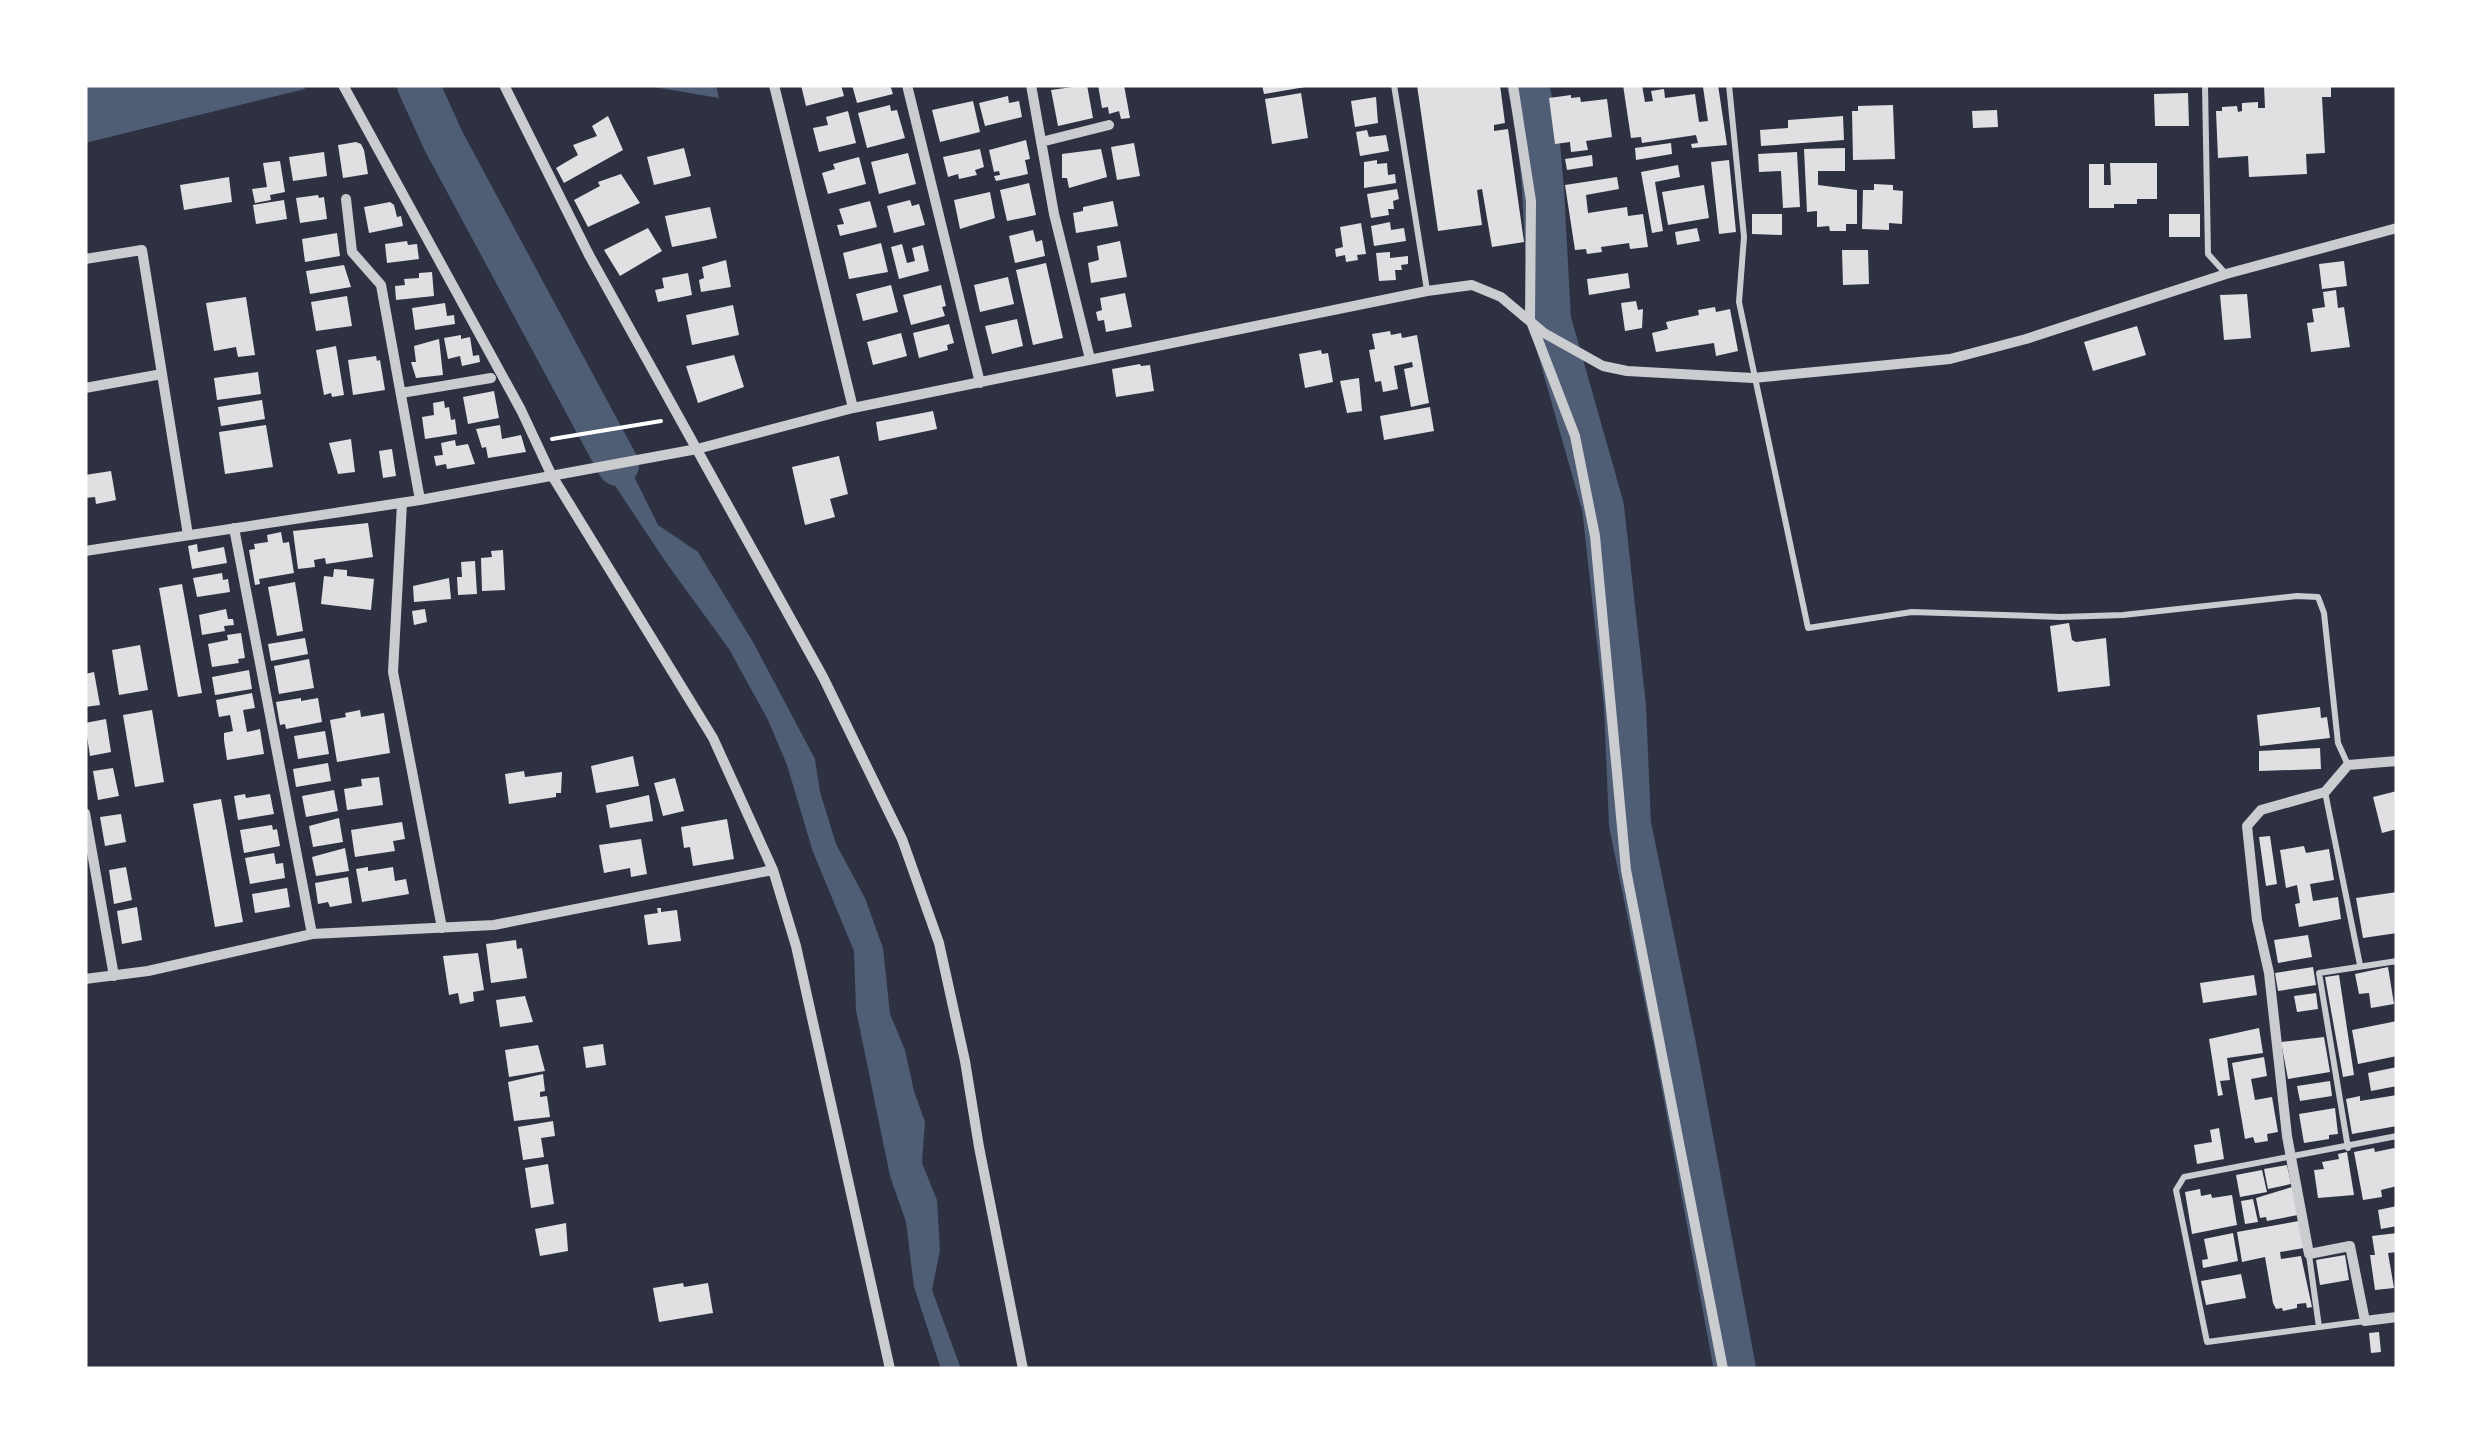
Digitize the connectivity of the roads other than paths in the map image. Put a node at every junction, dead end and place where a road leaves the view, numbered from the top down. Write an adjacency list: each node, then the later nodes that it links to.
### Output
1 (343, 85): 27 (street)
2 (504, 85): 26 (street)
3 (774, 85): 25 (street)
4 (908, 85): 22 (street)
5 (1031, 85): 11 (street)
6 (1394, 85): 16 (lane)
7 (1514, 85): 17 (street)
8 (1729, 85): 21 (lane)
9 (2205, 85): 15 (lane)
10 (1109, 125): 11 (street)
11 (1042, 142): 18 (street)
12 (346, 199): 24 (street)
13 (2397, 228): 15 (street)
14 (85, 259): 19 (street)
15 (2226, 274): 21 (street)
16 (1428, 291): 17 (street); 18 (street)
17 (1530, 318): 21 (street); 53 (street)
18 (1090, 359): 22 (street)
19 (162, 374): 23 (street); 31 (street)
20 (490, 378): 24 (street)
21 (1753, 378): 34 (lane)
22 (980, 383): 25 (street)
23 (85, 388)
24 (401, 393): 28 (street)
25 (853, 408): 26 (street)
26 (691, 450): 27 (street); 52 (street)
27 (551, 474): 28 (street); 37 (street)
28 (420, 500): 29 (street)
29 (402, 503): 30 (street); 38 (street)
30 (234, 528): 31 (street); 39 (street)
31 (188, 536): 32 (street)
32 (85, 551)
33 (2397, 761): 34 (street)
34 (2348, 765): 35 (street)
35 (2326, 792): 41 (lane); 46 (street)
36 (85, 813): 42 (street)
37 (773, 870): 38 (street); 51 (street)
38 (442, 928): 39 (street)
39 (312, 934): 42 (street)
40 (2397, 961): 41 (lane)
41 (2360, 964): 45 (lane)
42 (114, 976): 43 (street)
43 (85, 979)
44 (2397, 1136): 45 (lane)
45 (2348, 1148): 46 (lane)
46 (2292, 1156): 47 (street); 50 (lane)
47 (2309, 1254): 49 (street); 50 (lane)
48 (2397, 1318): 49 (street)
49 (2365, 1321): 50 (lane)
50 (2319, 1327)
51 (890, 1369)
52 (1023, 1369)
53 (1723, 1369)

